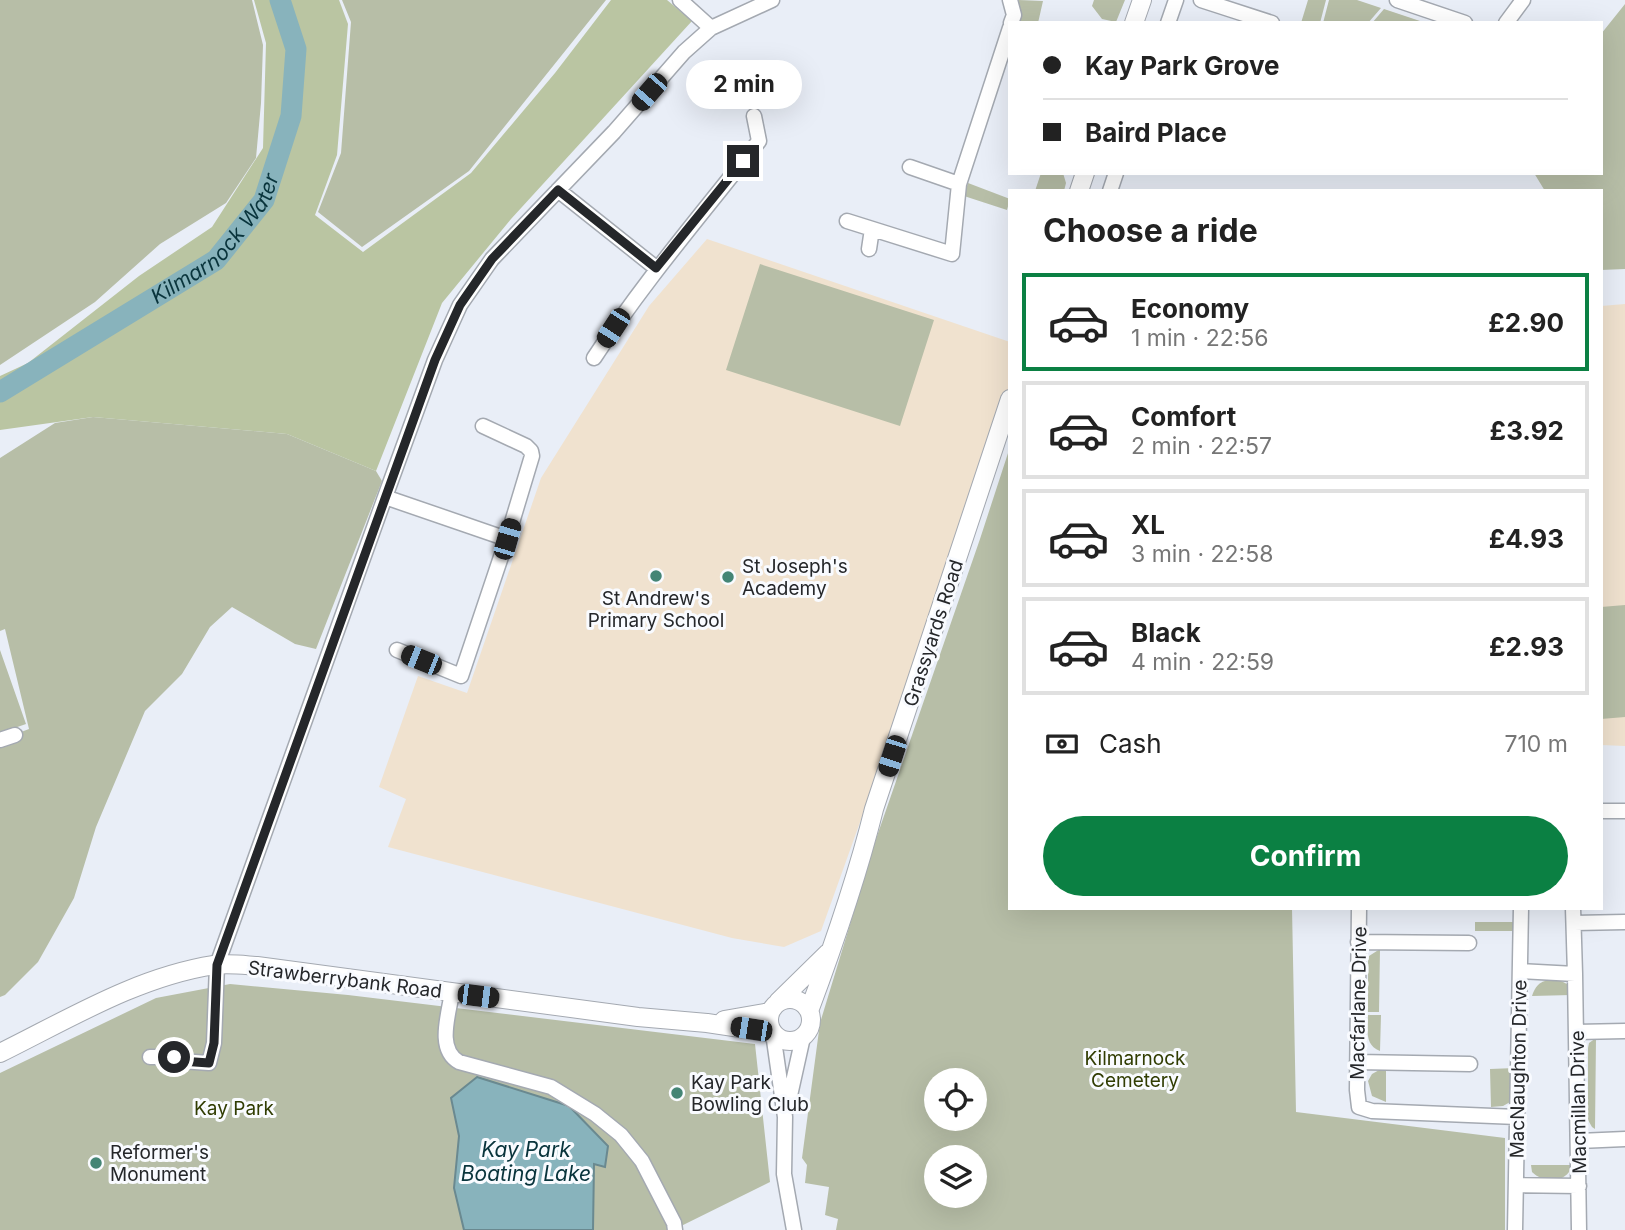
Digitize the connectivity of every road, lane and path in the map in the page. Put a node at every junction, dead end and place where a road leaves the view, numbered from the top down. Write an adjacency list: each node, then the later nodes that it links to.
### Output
1 (680, 0): 15 (street)
2 (772, 0): 15 (street)
3 (1010, 0): 9 (street)
4 (1142, 0): 10 (main road)
5 (1175, 0): 11 (street)
6 (1201, 0): 12 (street)
7 (1396, 0): 13 (street)
8 (1523, 0): 14 (street)
9 (1012, 21)
10 (1136, 21)
11 (1169, 21)
12 (1266, 21)
13 (1459, 21)
14 (1507, 21)
15 (712, 28): 20 (street)
16 (1008, 34): 19 (street)
17 (754, 116): 24 (street)
18 (910, 167): 19 (street)
19 (959, 184): 22 (street)
20 (558, 190): 24 (street); 28 (street)
21 (847, 222): 22 (street)
22 (872, 229): 23 (street)
23 (869, 249)
24 (656, 268): 25 (street)
25 (594, 358)
26 (1008, 405): 41 (main road, Grassyards Road)
27 (483, 426): 29 (street)
28 (385, 496): 29 (street); 42 (street)
29 (507, 539): 30 (street)
30 (397, 650)
31 (15, 735): 32 (street)
32 (0, 740)
33 (1603, 811): 34 (street)
34 (1625, 811)
35 (1359, 910): 39 (street, Macfarlane Drive)
36 (1521, 910): 43 (street, MacNaughton Drive)
37 (1573, 916): 38 (street); 44 (street, Macmillan Drive)
38 (1625, 922)
39 (1359, 942): 40 (street); 55 (street, Macfarlane Drive)
40 (1469, 943)
41 (833, 948): 46 (main road); 47 (main road, Grassyards Road)
42 (217, 965): 45 (main road, Strawberrybank Road); 53 (main road, Strawberrybank Road); 54 (street)
43 (1520, 971): 44 (street); 58 (street, MacNaughton Drive)
44 (1575, 974): 50 (street, Macmillan Drive)
45 (452, 992): 48 (main road, Strawberrybank Road); 63 (street)
46 (774, 1007): 47 (main road); 48 (main road); 51 (main road)
47 (809, 1011): 52 (main road)
48 (707, 1023): 51 (main road)
49 (1625, 1031): 50 (street)
50 (1576, 1032): 60 (street, Macmillan Drive)
51 (773, 1033): 52 (main road); 57 (street)
52 (803, 1037): 57 (street)
53 (0, 1053)
54 (150, 1057)
55 (1357, 1062): 56 (street); 58 (street, Macfarlane Drive)
56 (1470, 1064)
57 (785, 1117): 64 (street)
58 (1517, 1117): 61 (street, MacNaughton Drive)
59 (1625, 1139): 60 (street)
60 (1578, 1141): 62 (street, Macmillan Drive)
61 (1516, 1185): 62 (street); 65 (street, MacNaughton Drive)
62 (1579, 1186): 66 (street, Macmillan Drive)
63 (675, 1230)
64 (794, 1230)
65 (1515, 1230)
66 (1579, 1230)

